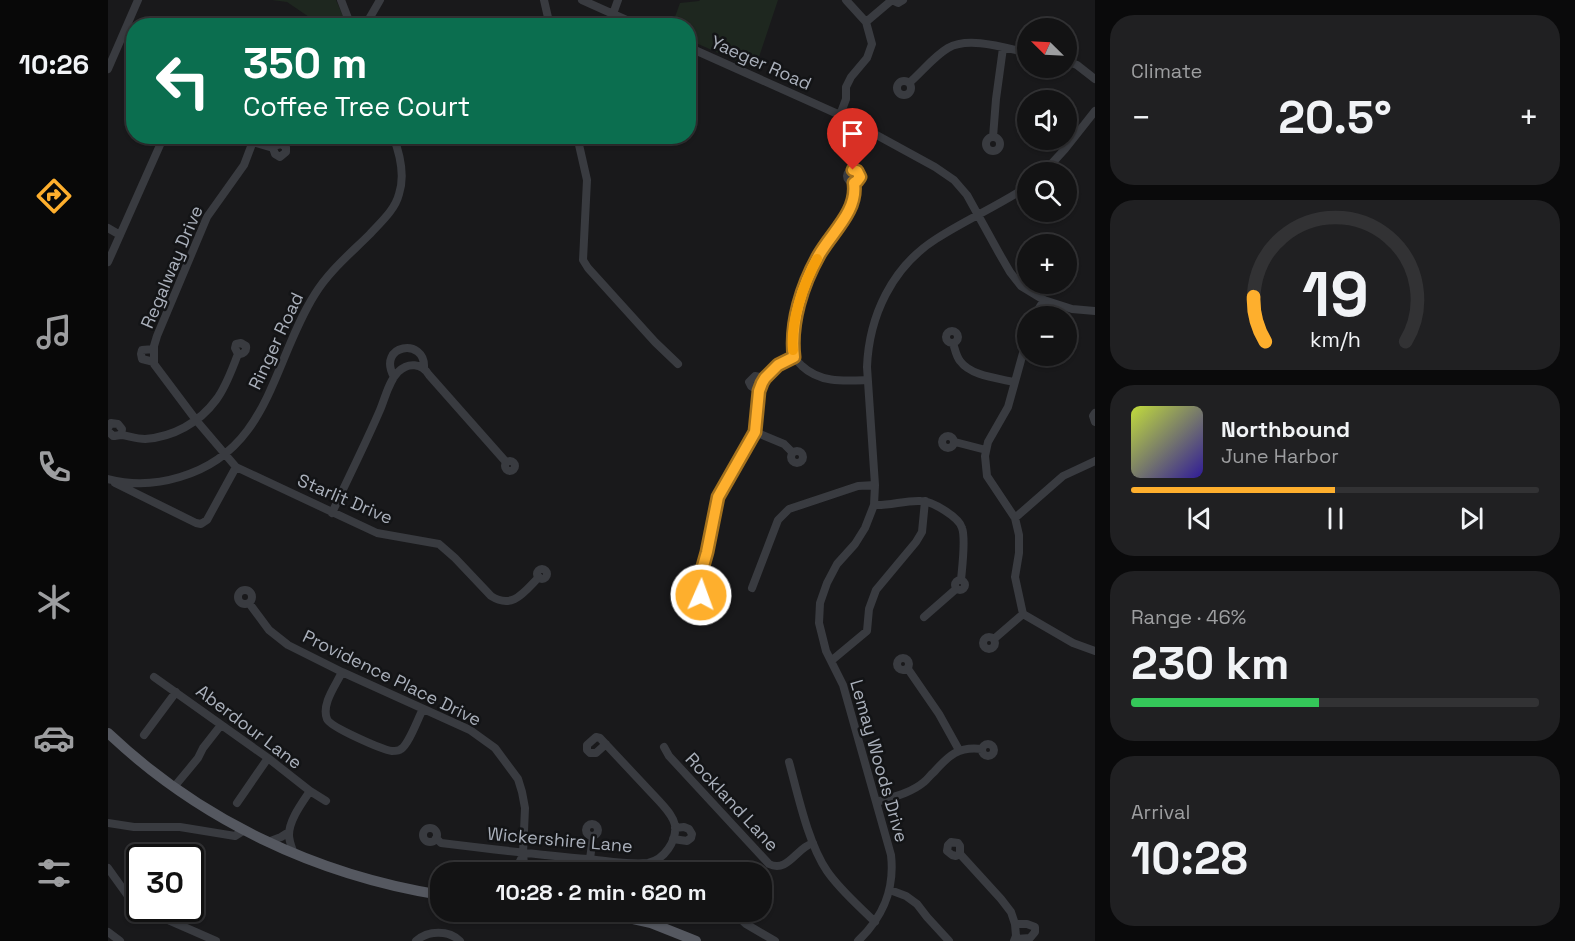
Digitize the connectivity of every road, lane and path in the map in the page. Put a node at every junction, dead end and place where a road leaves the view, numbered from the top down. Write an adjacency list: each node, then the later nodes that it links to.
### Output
1 (138, 0): 10 (street)
2 (341, 0): 11 (street)
3 (380, 0): 12 (street)
4 (544, 0): 13 (street)
5 (582, 0): 9 (street)
6 (618, 0): 9 (street)
7 (846, 0): 15 (street)
8 (903, 0): 15 (street)
9 (613, 14): 14 (street)
10 (130, 18)
11 (348, 18)
12 (370, 18)
13 (548, 18)
14 (622, 18)
15 (866, 22): 25 (street)
16 (126, 28): 21 (street)
17 (1003, 48): 19 (street); 23 (street); 26 (street)
18 (696, 51): 25 (street, Yaeger Road)
19 (1017, 51)
20 (1077, 65): 22 (street)
21 (108, 69)
22 (1095, 79)
23 (909, 83)
24 (1095, 111): 33 (street)
25 (840, 115): 36 (street, Yaeger Road)
26 (993, 137)
27 (160, 144): 38 (street)
28 (252, 144): 44 (street, Regalway Drive)
29 (265, 144): 32 (street)
30 (396, 144): 63 (street, Ringer Road)
31 (580, 144): 48 (street)
32 (273, 148)
33 (1053, 162)
34 (854, 183): 46 (street)
35 (1017, 193): 36 (street)
36 (979, 215): 40 (street, Yaeger Road); 52 (street, Lemay Woods Drive)
37 (108, 228): 38 (street)
38 (120, 235): 39 (street)
39 (108, 262)
40 (1044, 300): 41 (street); 42 (street, Yaeger Road)
41 (1040, 306)
42 (1095, 311)
43 (953, 343): 53 (street)
44 (154, 349): 47 (street, Regalway Drive); 47 (street, Regalway Drive)
45 (238, 354): 55 (street)
46 (794, 357): 52 (street); 58 (street)
47 (154, 362): 55 (street, Regalway Drive)
48 (678, 364)
49 (1019, 366): 53 (street)
50 (424, 368): 51 (street); 51 (street); 65 (street)
51 (394, 377): 71 (street)
52 (867, 380): 68 (street, Lemay Woods Drive)
53 (1014, 382): 61 (street)
54 (1095, 413): 56 (street)
55 (196, 420): 59 (street); 63 (street, Regalway Drive)
56 (1095, 422)
57 (108, 430): 59 (street); 59 (street)
58 (755, 432): 62 (street); 74 (street)
59 (121, 435)
60 (955, 442): 61 (street)
61 (986, 450): 72 (street)
62 (792, 452)
63 (224, 455): 66 (street, Starlit Drive); 67 (street, Ringer Road)
64 (1095, 461): 72 (street)
65 (506, 462)
66 (236, 467): 67 (street); 71 (street, Starlit Drive)
67 (108, 479)
68 (875, 486): 70 (street, Lemay Woods Drive); 75 (street)
69 (925, 501): 70 (street); 78 (street); 81 (street)
70 (874, 505): 81 (street, Lemay Woods Drive)
71 (332, 513): 73 (street, Starlit Drive)
72 (1015, 518): 77 (street)
73 (539, 578)
74 (698, 584)
75 (752, 588)
76 (249, 603): 83 (street, Providence Place Drive)
77 (1023, 614): 79 (street); 80 (street)
78 (924, 617)
79 (994, 639)
80 (1095, 651)
81 (831, 661): 99 (street, Lemay Woods Drive)
82 (908, 669): 93 (street)
83 (342, 672): 86 (street, Providence Place Drive); 86 (street)
84 (154, 676): 85 (street, Aberdour Lane)
85 (176, 692): 87 (street, Aberdour Lane); 89 (street)
86 (423, 709): 111 (street, Providence Place Drive)
87 (221, 725): 94 (street, Aberdour Lane); 96 (street)
88 (108, 733): 96 (main road)
89 (144, 735)
90 (606, 744): 102 (street, Wickershire Lane)
91 (664, 747): 109 (street, Rockland Lane)
92 (982, 749): 93 (street)
93 (958, 750): 99 (street)
94 (268, 758): 97 (street, Aberdour Lane); 100 (street)
95 (789, 762): 109 (street)
96 (174, 787): 103 (main road)
97 (310, 791): 98 (street, Aberdour Lane); 104 (street)
98 (326, 801)
99 (877, 802): 117 (street, Lemay Woods Drive)
100 (237, 803)
101 (108, 823): 103 (street)
102 (675, 828): 107 (street); 107 (street, Wickershire Lane)
103 (243, 831): 108 (main road)
104 (288, 832): 108 (street); 110 (street)
105 (593, 836): 113 (street)
106 (436, 838): 111 (street, Wickershire Lane)
107 (673, 839): 113 (street, Wickershire Lane)
108 (267, 842): 110 (main road)
109 (813, 843): 123 (street)
110 (294, 854): 119 (main road)
111 (523, 854): 113 (street, Wickershire Lane); 114 (street, Providence Place Drive); 115 (street, Providence Place Drive)
112 (960, 854): 124 (street)
113 (590, 859)
114 (519, 862)
115 (524, 862)
116 (108, 868): 118 (street)
117 (890, 890): 123 (street, Lemay Woods Drive); 134 (street)
118 (126, 893)
119 (430, 893)
120 (173, 922): 128 (street)
121 (647, 922): 131 (main road)
122 (744, 922): 132 (street)
123 (875, 922): 133 (street, Lemay Woods Drive)
124 (1015, 924): 126 (street); 126 (street)
125 (108, 932): 127 (street)
126 (1014, 940)
127 (120, 941)
128 (216, 941)
129 (416, 941): 130 (street)
130 (460, 941)
131 (696, 941)
132 (775, 941)
133 (858, 941)
134 (949, 941)

